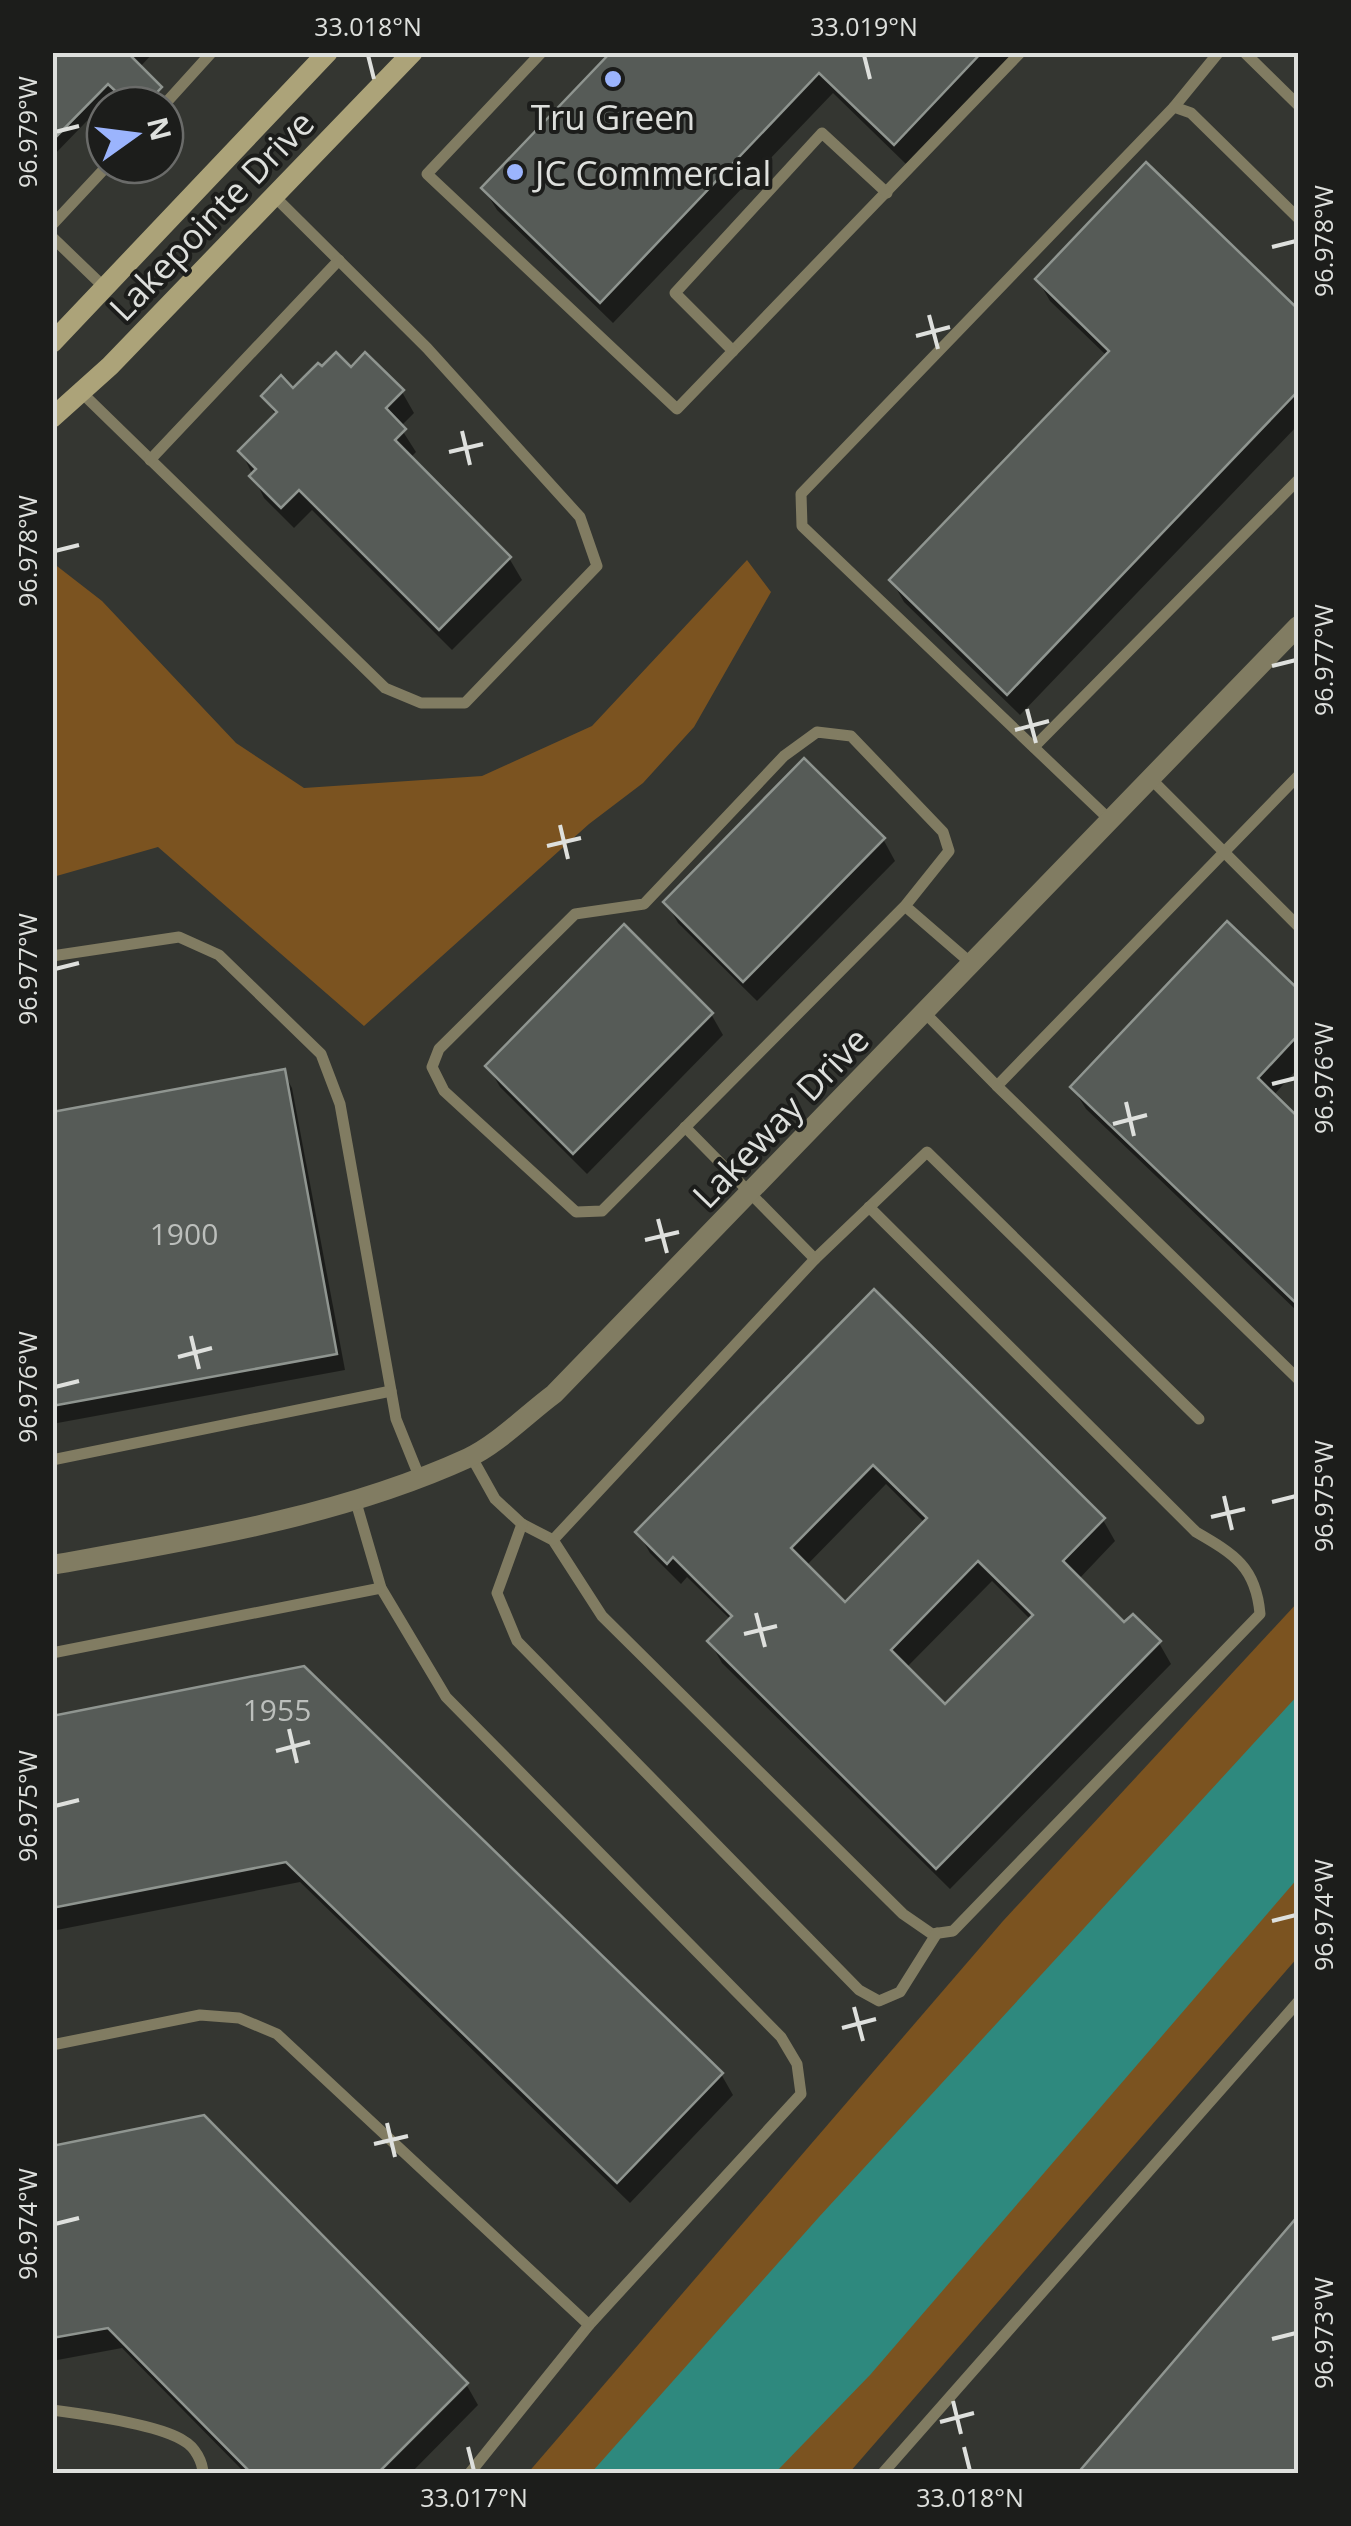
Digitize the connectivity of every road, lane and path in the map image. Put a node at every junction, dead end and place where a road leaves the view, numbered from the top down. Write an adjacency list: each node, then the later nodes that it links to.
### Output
1 (212, 52): 8 (lane)
2 (328, 52): 18 (main road, Lakepointe Drive)
3 (413, 52): 13 (main road, Lakepointe Drive)
4 (542, 52): 20 (lane)
5 (1021, 52): 12 (lane)
6 (1220, 52): 10 (lane)
7 (1244, 52): 9 (lane)
8 (182, 85)
9 (1298, 105)
10 (1174, 107): 14 (lane); 26 (lane)
11 (89, 185): 15 (lane)
12 (887, 192): 20 (lane); 20 (lane)
13 (274, 196): 17 (lane); 21 (main road, Lakepointe Drive)
14 (1298, 218)
15 (52, 225)
16 (52, 238): 18 (lane)
17 (339, 260): 23 (lane); 23 (lane)
18 (105, 288): 19 (main road, Lakepointe Drive)
19 (52, 343)
20 (733, 352)
21 (80, 392): 22 (main road, Lakepointe Drive); 23 (lane)
22 (52, 418)
23 (150, 460)
24 (1298, 480): 26 (lane)
25 (1298, 626): 28 (street, Lakeway Drive)
26 (1034, 747): 29 (lane)
27 (1298, 776): 30 (lane)
28 (1151, 779): 29 (street, Lakeway Drive); 30 (lane)
29 (1110, 821): 34 (street, Lakeway Drive)
30 (1225, 852): 32 (lane); 36 (lane)
31 (905, 906): 34 (lane); 37 (lane); 37 (lane)
32 (1298, 926)
33 (52, 956): 42 (lane)
34 (972, 964): 35 (street, Lakeway Drive)
35 (925, 1013): 36 (lane); 38 (street, Lakeway Drive)
36 (997, 1086): 41 (lane)
37 (685, 1128): 38 (lane)
38 (752, 1192): 40 (lane); 44 (street, Lakeway Drive)
39 (869, 1208): 40 (lane); 43 (lane); 53 (lane)
40 (815, 1259): 49 (lane)
41 (1298, 1379)
42 (391, 1391): 45 (lane); 46 (lane)
43 (1199, 1419)
44 (471, 1456): 46 (street, Lakeway Drive); 48 (lane)
45 (52, 1460)
46 (419, 1476): 47 (street, Lakeway Drive)
47 (355, 1499): 50 (street, Lakeway Drive); 51 (lane)
48 (522, 1524): 49 (lane); 53 (lane)
49 (554, 1540): 53 (lane)
50 (52, 1564)
51 (381, 1588): 52 (lane); 56 (lane)
52 (52, 1653)
53 (937, 1933)
54 (1298, 2002): 60 (lane)
55 (52, 2045): 56 (lane)
56 (589, 2325): 59 (lane)
57 (52, 2410): 58 (lane)
58 (203, 2474)
59 (470, 2474)
60 (882, 2474)

